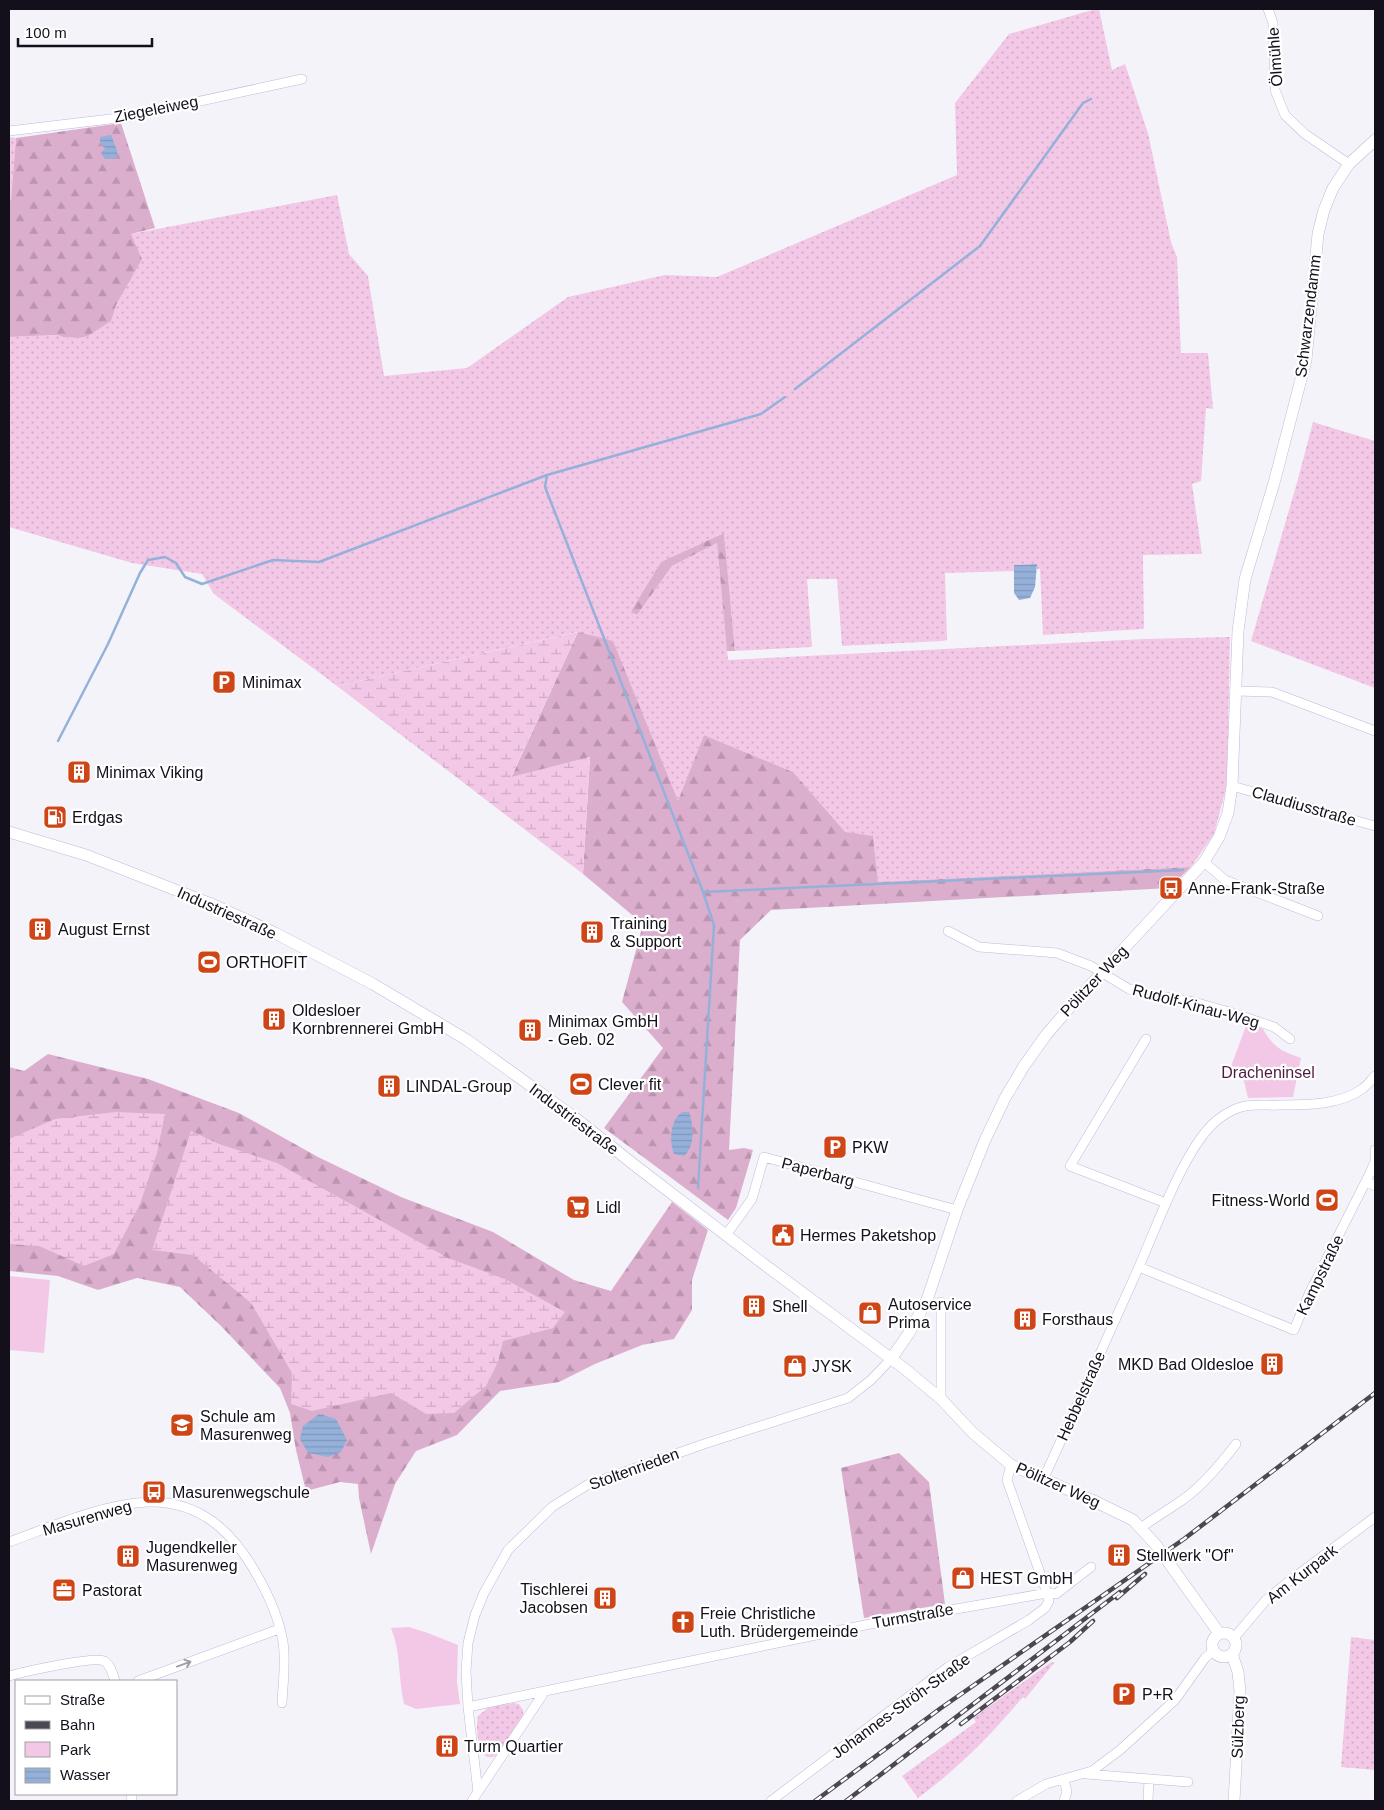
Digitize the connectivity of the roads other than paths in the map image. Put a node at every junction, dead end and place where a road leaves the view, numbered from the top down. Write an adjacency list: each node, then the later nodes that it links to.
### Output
1 (1268, 9): 5 (street, Ölmühle)
2 (302, 79): 3 (street, Ziegeleiweg)
3 (9, 131)
4 (1375, 140): 5 (main road, Schwarzendamm)
5 (1349, 164): 6 (main road, Schwarzendamm)
6 (1259, 535): 7 (main road, Pölitzer Weg)
7 (1235, 691): 8 (street); 9 (main road, Pölitzer Weg)
8 (1375, 730)
9 (1232, 786): 10 (street, Claudiusstraße); 12 (main road, Pölitzer Weg)
10 (1374, 825)
11 (9, 832): 24 (main road, Industriestraße)
12 (1204, 862): 13 (street); 15 (main road, Pölitzer Weg)
13 (1318, 916)
14 (948, 931): 15 (street, Rudolf-Kinau-Weg)
15 (1101, 973): 17 (street, Rudolf-Kinau-Weg); 23 (main road, Pölitzer Weg)
16 (1146, 1039): 22 (street)
17 (1290, 1040)
18 (1375, 1076): 22 (street, Hebbelstraße)
19 (1375, 1150): 20 (street, Kampstraße)
20 (1366, 1181): 21 (street); 25 (street, Kampstraße)
21 (1375, 1186)
22 (1166, 1202): 25 (street, Hebbelstraße)
23 (957, 1210): 24 (street, Paperbarg); 27 (main road, Pölitzer Weg)
24 (726, 1235): 27 (main road, Industriestraße)
25 (1139, 1267): 31 (street, Hebbelstraße)
26 (941, 1302): 28 (street)
27 (891, 1359): 28 (main road, Pölitzer Weg); 47 (street, Stoltenrieden)
28 (941, 1399): 30 (main road, Pölitzer Weg)
29 (1236, 1444): 33 (street)
30 (1011, 1465): 31 (main road, Pölitzer Weg); 36 (street)
31 (1044, 1480): 33 (main road, Pölitzer Weg)
32 (1375, 1518): 39 (street, Am Kurpark)
33 (1142, 1527): 38 (main road, Pölitzer Weg)
34 (9, 1542): 37 (street, Masurenweg)
35 (1091, 1567): 36 (street, Turmstraße)
36 (1047, 1593): 45 (street, Turmstraße); 54 (street, Johannes-Ströh-Straße)
37 (279, 1629): 44 (street, one-way to 37); 46 (street, Masurenweg)
38 (1218, 1634): 39 (main road); 40 (main road)
39 (1234, 1638): 41 (main road, Sülzberg)
40 (1213, 1651): 41 (main road); 48 (street)
41 (1232, 1654): 58 (main road, Sülzberg)
42 (9, 1676): 43 (street)
43 (115, 1680)
44 (141, 1680)
45 (545, 1691): 47 (street, Turmstraße); 52 (street)
46 (282, 1703)
47 (468, 1707): 52 (street, Stoltenrieden)
48 (1086, 1774): 49 (street); 50 (street)
49 (1064, 1779): 55 (street); 56 (street)
50 (1149, 1779): 51 (street); 57 (street)
51 (1188, 1782)
52 (478, 1792): 53 (street)
53 (472, 1801)
54 (771, 1801)
55 (1017, 1801)
56 (1064, 1801)
57 (1148, 1801)
58 (1234, 1801)

